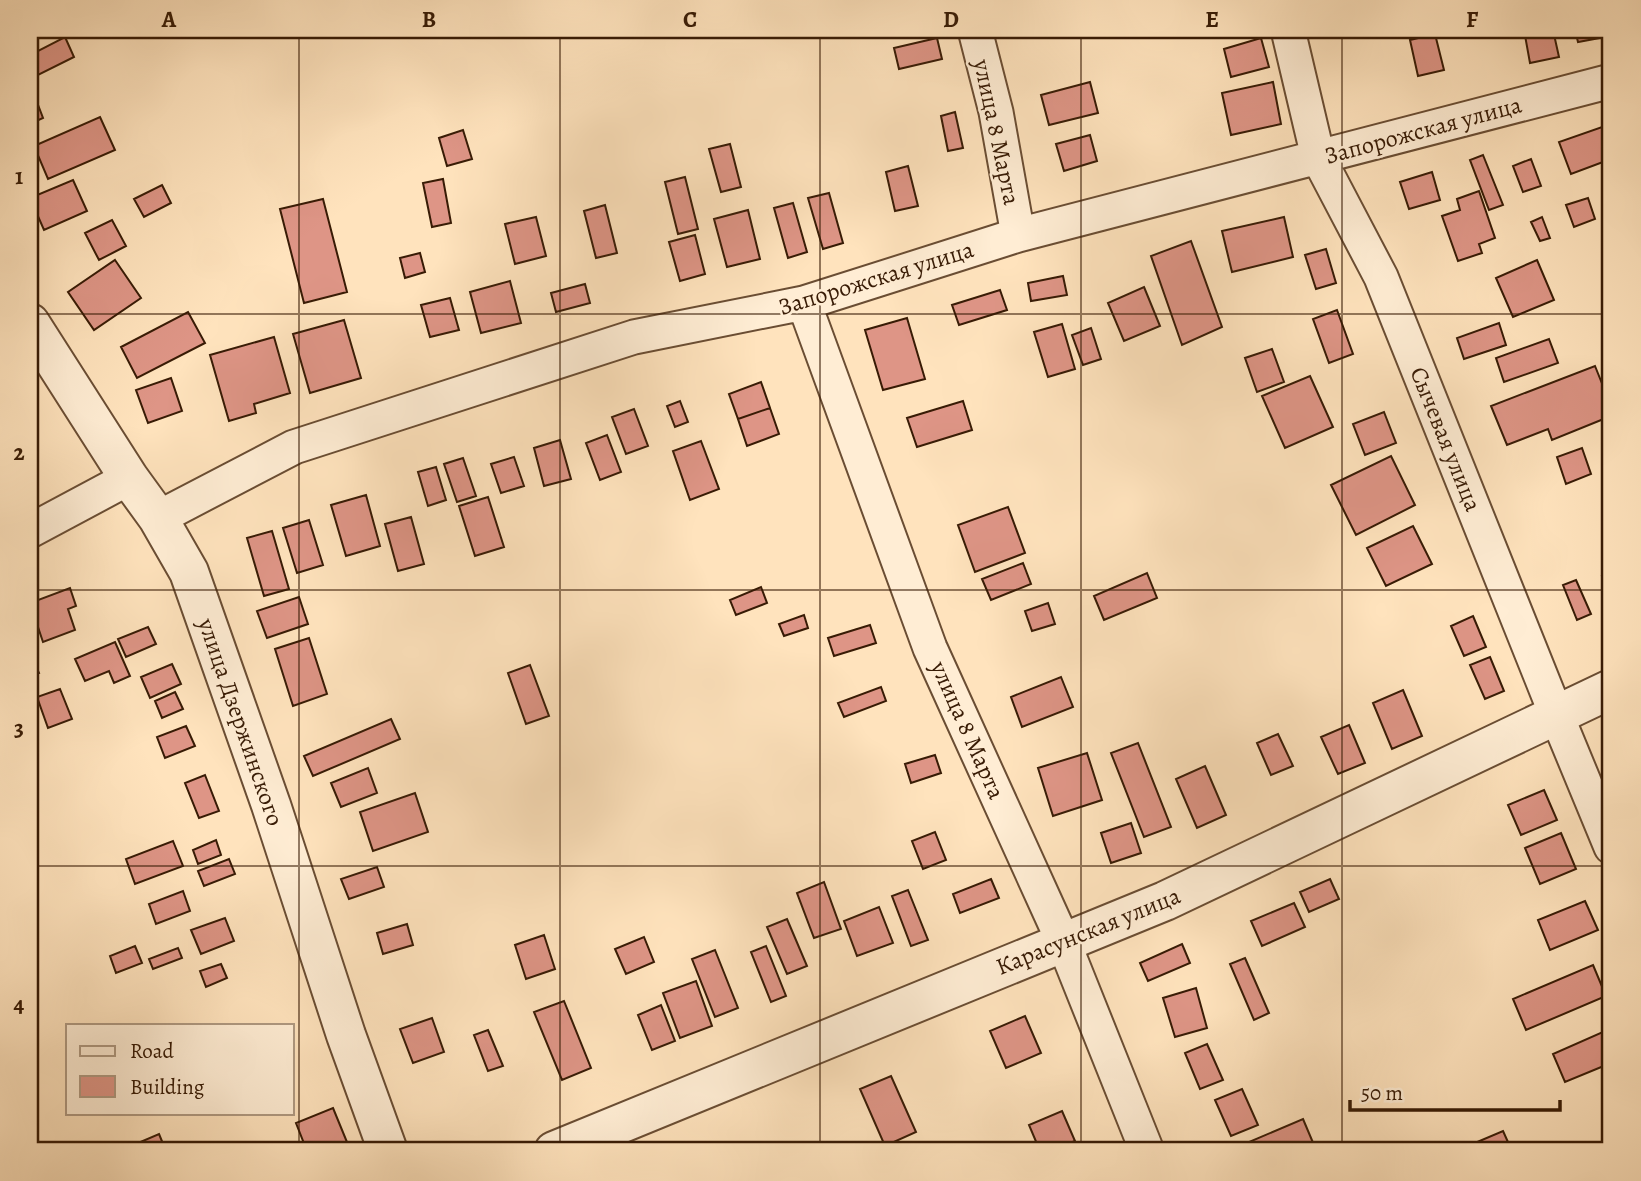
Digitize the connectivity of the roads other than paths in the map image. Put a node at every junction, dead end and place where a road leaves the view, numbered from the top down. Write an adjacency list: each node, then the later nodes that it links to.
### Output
1 (975, 30): 5 (street, улица 8 Марта)
2 (1289, 30): 4 (street, Сычевая улица)
3 (1611, 81): 4 (street, Запорожская улица)
4 (1318, 157): 5 (street, Запорожская улица); 12 (street, Сычевая улица)
5 (1018, 235): 6 (street, Запорожская улица)
6 (804, 303): 9 (street, Запорожская улица); 14 (street, улица 8 Марта)
7 (30, 323): 8 (street, улица Дзержинского)
8 (129, 478): 9 (street, улица Дзержинского); 10 (street)
9 (158, 518): 15 (street, улица Дзержинского)
10 (30, 531)
11 (1611, 689): 12 (street, Карасунская улица)
12 (1556, 714): 13 (street, Сычевая улица); 14 (street, Карасунская улица)
13 (1611, 847)
14 (1063, 941): 16 (street, Карасунская улица); 17 (street, улица 8 Марта)
15 (388, 1151)
16 (554, 1151)
17 (1147, 1151)

